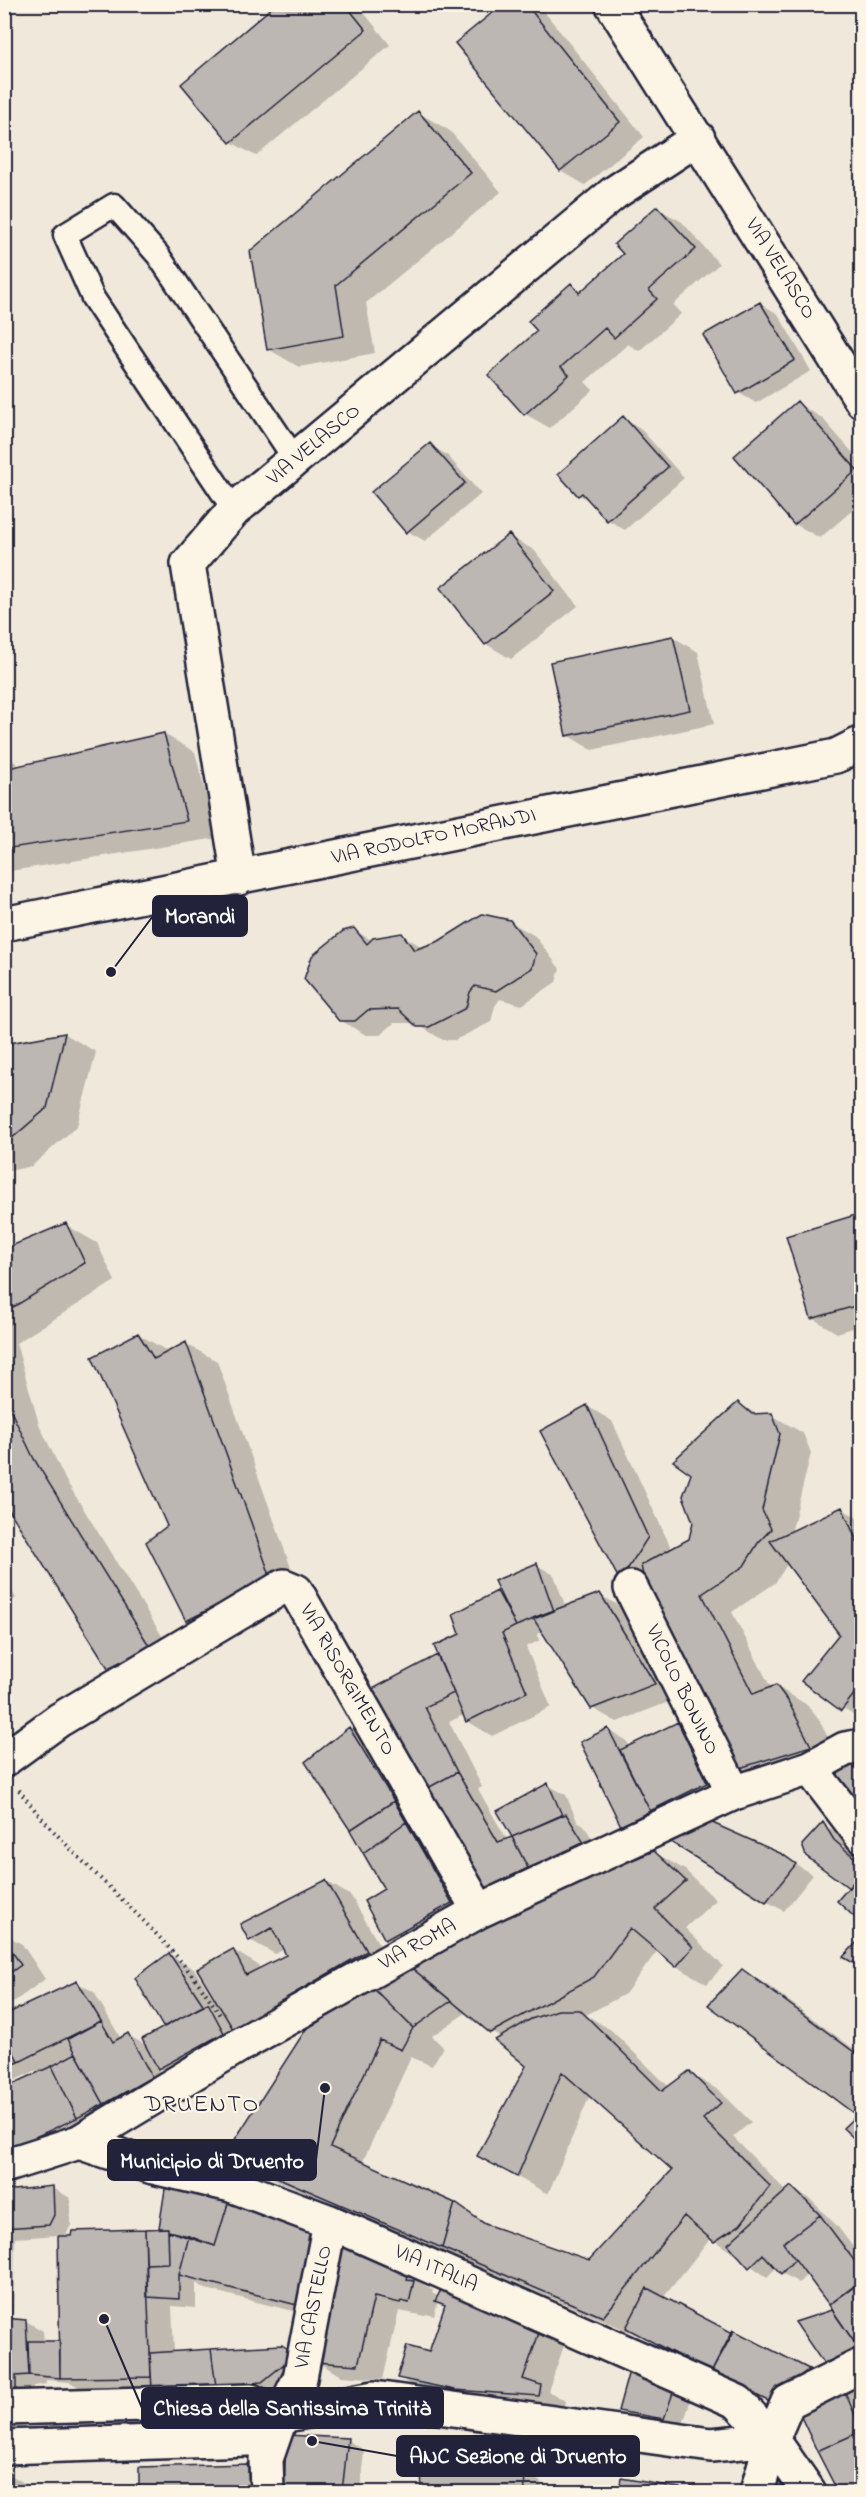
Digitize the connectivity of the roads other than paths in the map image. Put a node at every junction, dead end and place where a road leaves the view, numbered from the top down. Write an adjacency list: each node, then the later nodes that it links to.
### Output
1 (612, 4): 2 (street, VIA VELASCO)
2 (698, 138): 3 (street, VIA VELASCO); 4 (street, VIA VELASCO)
3 (861, 401)
4 (296, 461): 5 (street, VIA VELASCO); 5 (lane)
5 (234, 510): 7 (street, VIA VELASCO)
6 (861, 743): 7 (street, VIA RODOLFO MORANDI)
7 (239, 878): 8 (street, VIA RODOLFO MORANDI)
8 (4, 924)
9 (631, 1588): 13 (street, VICOLO BONINO)
10 (856, 1740): 11 (street, VIA ROMA)
11 (810, 1768): 13 (street, VIA ROMA); 14 (street)
12 (10, 1773): 15 (street, VIA RISORGIMENTO)
13 (734, 1793): 15 (street, VIA ROMA)
14 (861, 1836)
15 (479, 1911): 16 (street, VIA ROMA)
16 (79, 2142): 17 (street, VIA ROMA); 18 (street, VIA ITALIA)
17 (4, 2166)
18 (330, 2223): 21 (street, VIA CASTELLO); 22 (street, VIA ITALIA)
19 (861, 2365): 22 (street)
20 (4, 2408): 21 (street)
21 (281, 2415): 22 (street); 23 (street); 24 (street, VIA CASTELLO)
22 (771, 2439): 25 (street); 26 (street, VIA ITALIA)
23 (4, 2447)
24 (267, 2493)
25 (757, 2493)
26 (809, 2493)

